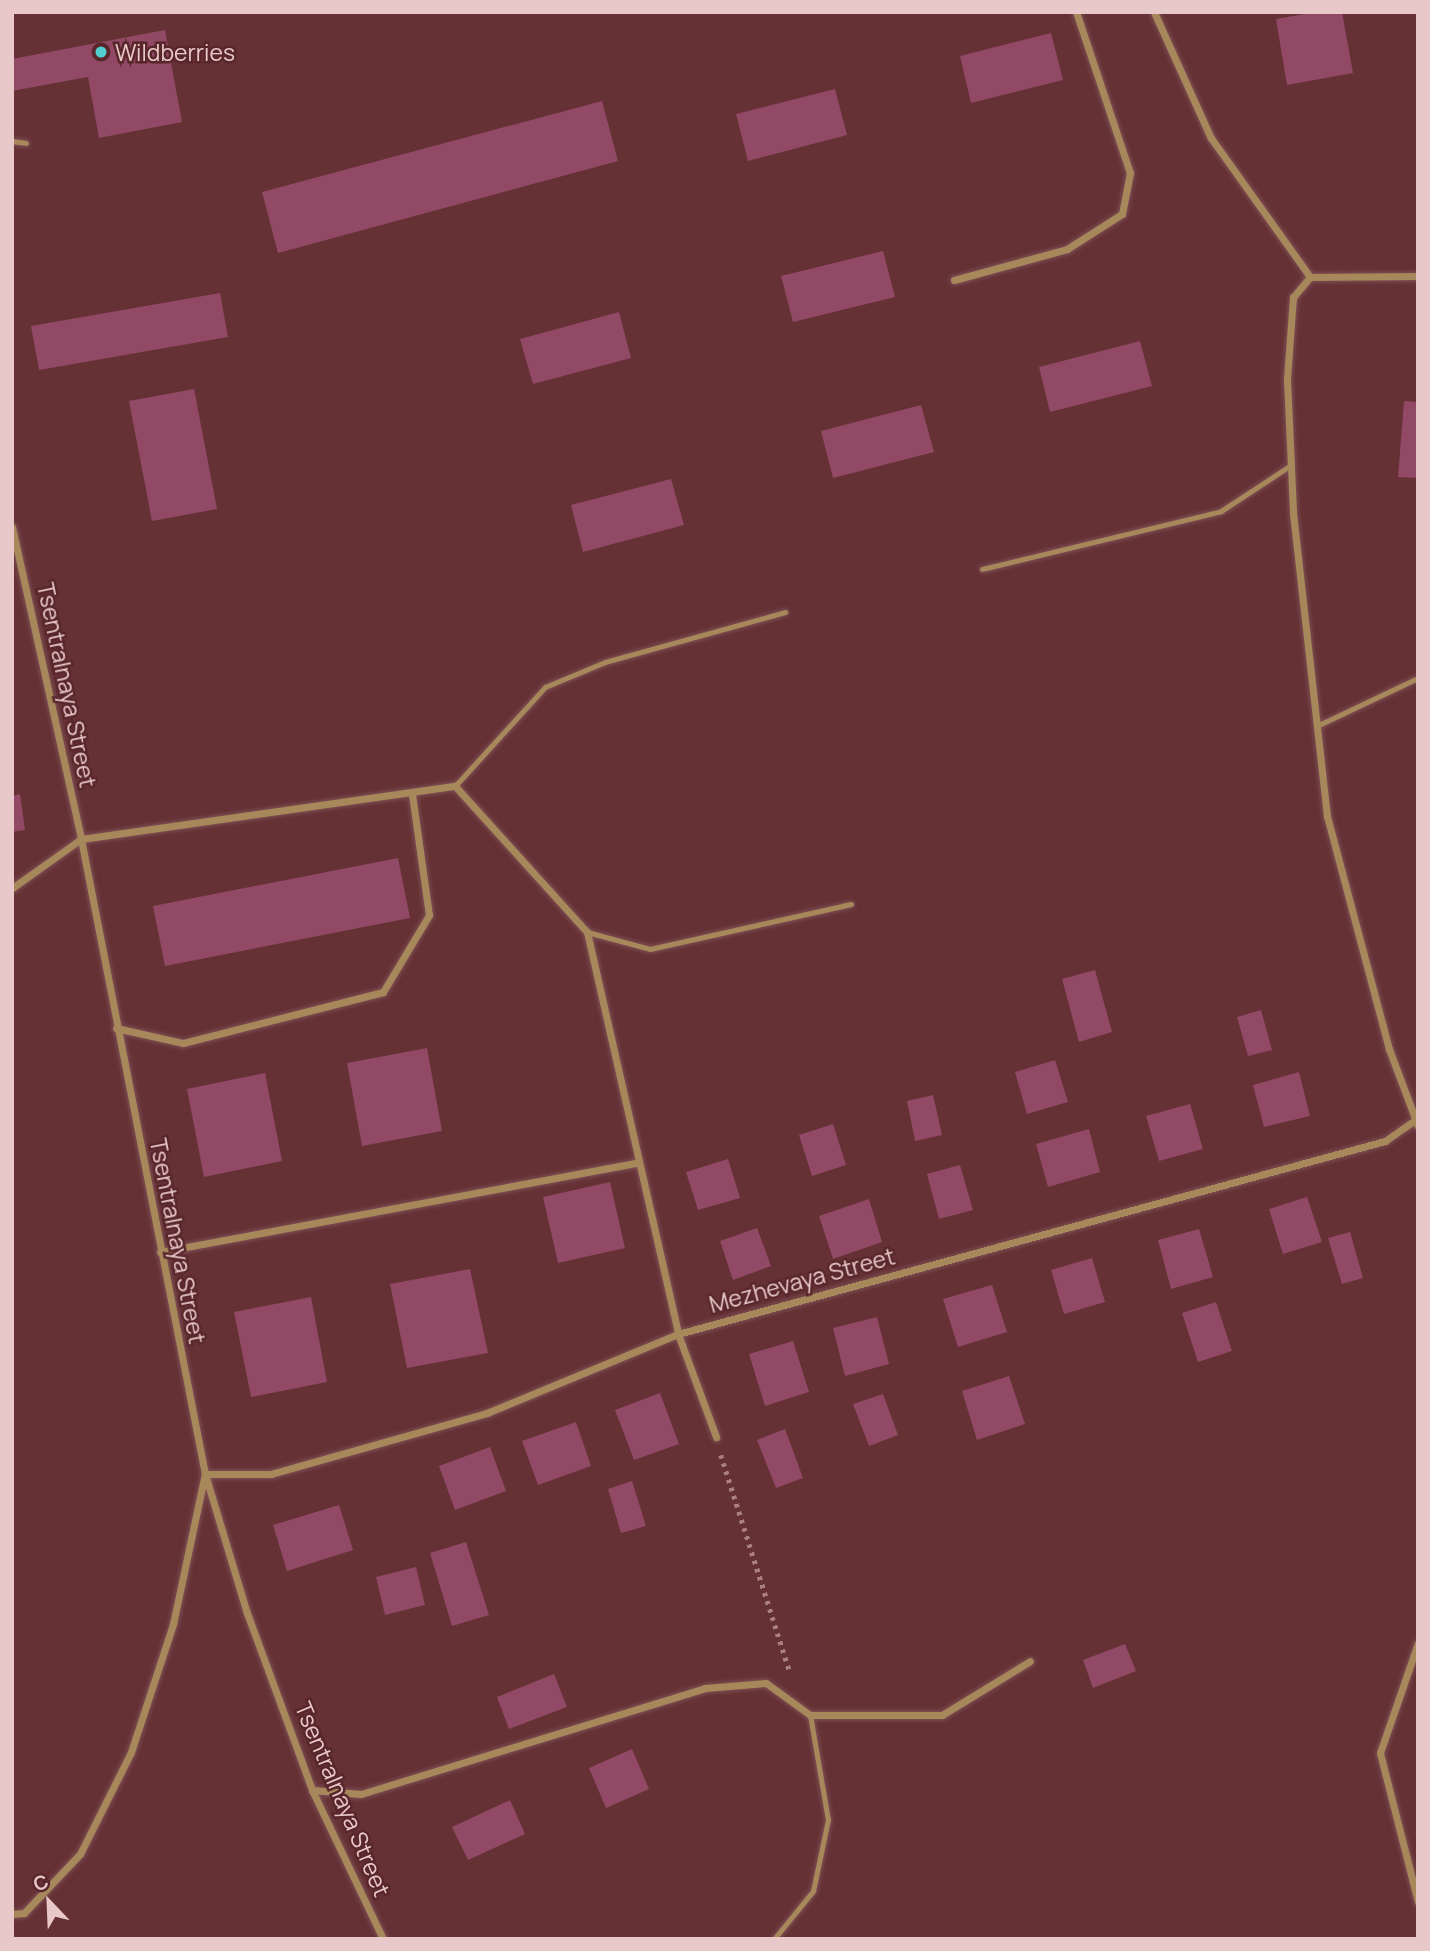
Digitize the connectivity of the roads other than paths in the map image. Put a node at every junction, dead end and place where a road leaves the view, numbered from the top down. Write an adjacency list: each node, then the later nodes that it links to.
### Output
1 (1076, 12): 7 (street)
2 (1154, 12): 6 (street)
3 (12, 141): 4 (lane)
4 (26, 144)
5 (1418, 276): 6 (street)
6 (1310, 277): 8 (street)
7 (954, 280)
8 (1291, 465): 10 (lane); 13 (street)
9 (12, 527): 16 (street, Tsentralnaya Street)
10 (982, 569)
11 (785, 612): 14 (lane)
12 (1418, 678): 13 (lane)
13 (1321, 724): 21 (street)
14 (455, 786): 15 (street); 19 (street)
15 (412, 794): 16 (street); 20 (street)
16 (81, 839): 17 (street); 20 (street, Tsentralnaya Street)
17 (12, 888)
18 (851, 904): 19 (lane)
19 (587, 932): 22 (street)
20 (116, 1028): 23 (street, Tsentralnaya Street)
21 (1415, 1124): 24 (street, Mezhevaya Street)
22 (639, 1162): 23 (street); 24 (street)
23 (160, 1252): 26 (street, Tsentralnaya Street)
24 (678, 1334): 25 (street); 26 (street, Mezhevaya Street)
25 (716, 1437)
26 (205, 1474): 30 (street, Tsentralnaya Street); 32 (street)
27 (1418, 1643): 31 (street)
28 (1030, 1661): 29 (street)
29 (810, 1715): 30 (street); 34 (lane)
30 (313, 1790): 33 (street, Tsentralnaya Street)
31 (1418, 1902)
32 (12, 1914)
33 (383, 1939)
34 (774, 1939)

